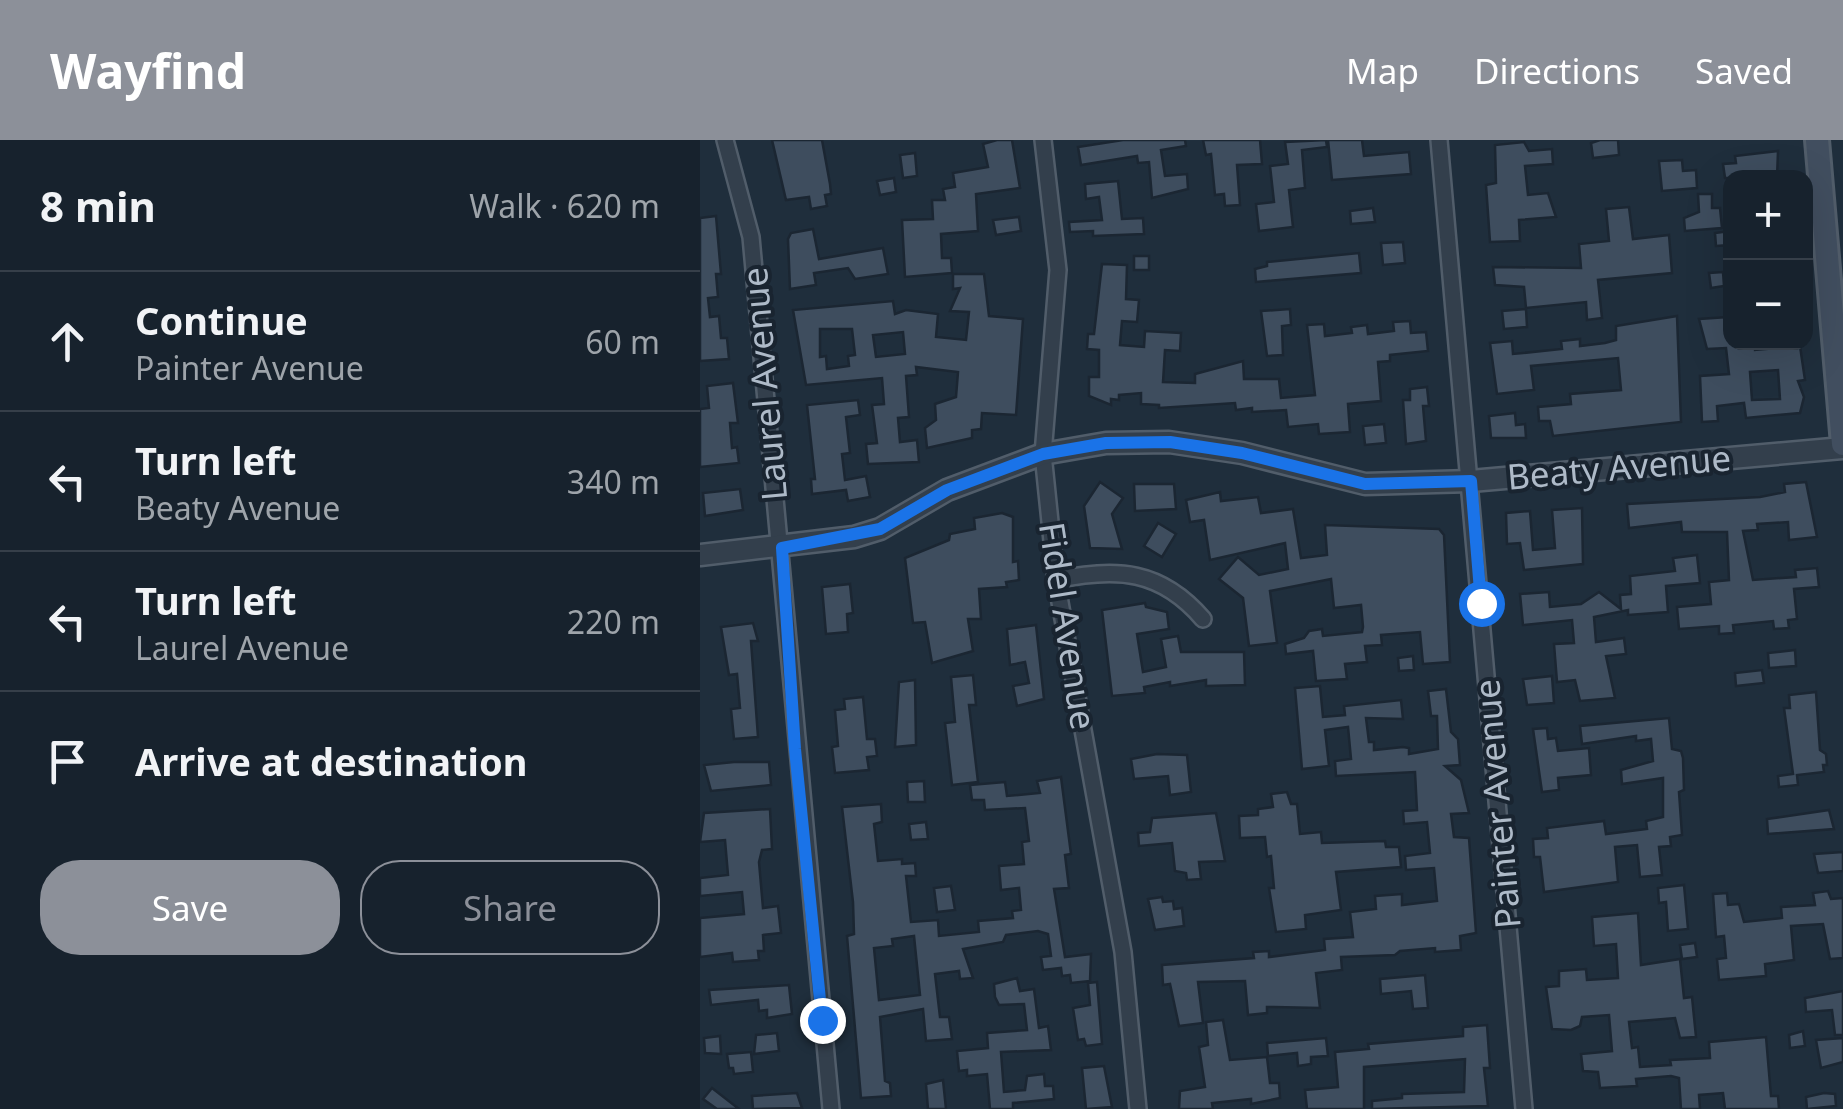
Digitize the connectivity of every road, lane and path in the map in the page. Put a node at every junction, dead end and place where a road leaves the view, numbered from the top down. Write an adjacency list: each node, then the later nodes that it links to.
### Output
1 (725, 140): 8 (street, Laurel Avenue)
2 (1043, 140): 6 (street, Fidel Avenue)
3 (1440, 140): 7 (street, Painter Avenue)
4 (1817, 140): 5 (main road)
5 (1843, 446): 7 (street, Beaty Avenue)
6 (1043, 454): 7 (street, Beaty Avenue); 8 (street, Beaty Avenue); 10 (street, Fidel Avenue)
7 (1471, 481): 14 (street, Painter Avenue)
8 (782, 548): 9 (street, Beaty Avenue); 12 (street, Laurel Avenue)
9 (700, 556)
10 (1056, 580): 11 (street); 13 (street, Fidel Avenue)
11 (1203, 619)
12 (831, 1109)
13 (1138, 1109)
14 (1524, 1109)

